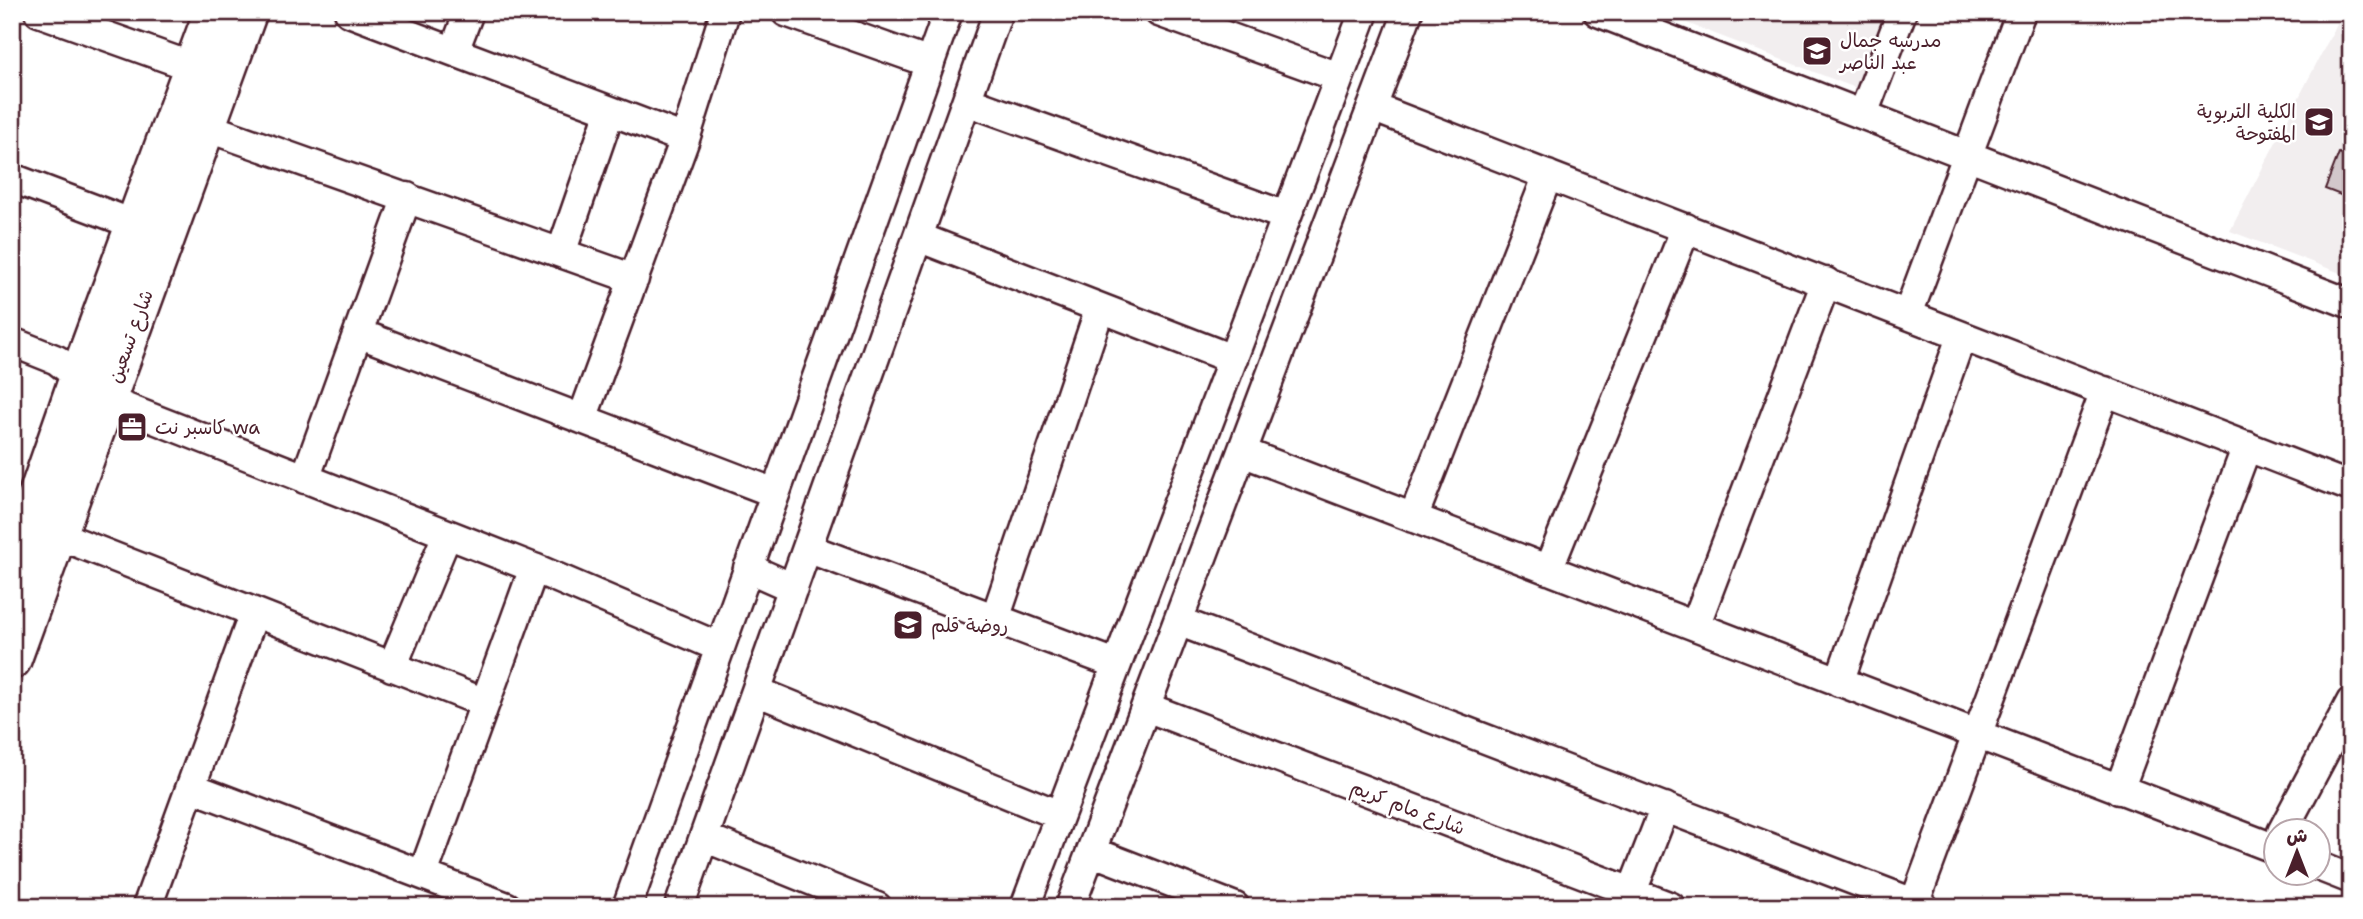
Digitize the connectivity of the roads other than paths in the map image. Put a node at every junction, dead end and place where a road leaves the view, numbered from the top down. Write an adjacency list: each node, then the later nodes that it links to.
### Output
1 (39, 12): 18 (street)
2 (213, 12): 18 (main road, شارع تسعين)
3 (248, 12): 24 (main road, شارع تسعين)
4 (349, 12): 16 (street)
5 (469, 12): 16 (street)
6 (725, 12): 25 (street)
7 (786, 12): 17 (street)
8 (948, 12): 17 (street)
9 (998, 12): 20 (street)
10 (1159, 12): 19 (street)
11 (1364, 12): 19 (street)
12 (1408, 12): 21 (street)
13 (1598, 12): 23 (street)
14 (1902, 12): 23 (street)
15 (2021, 12): 26 (street)
16 (454, 51): 22 (street)
17 (930, 63): 54 (street)
18 (193, 67): 31 (main road, شارع تسعين)
19 (1339, 77): 30 (street)
20 (967, 100): 30 (street); 33 (street)
21 (1372, 107): 27 (street); 38 (street)
22 (610, 111): 25 (street); 34 (street)
23 (1863, 114): 26 (street)
24 (206, 127): 29 (street); 48 (main road, شارع تسعين)
25 (685, 139): 35 (street)
26 (1967, 155): 39 (street); 41 (street)
27 (1548, 174): 32 (street); 56 (street)
28 (12, 178): 31 (street)
29 (407, 197): 34 (street); 42 (street)
30 (1286, 216): 36 (street)
31 (136, 225): 46 (main road, شارع تسعين)
32 (1686, 228): 37 (street); 63 (street)
33 (918, 237): 40 (street); 59 (street)
34 (561, 253): 35 (street)
35 (634, 279): 49 (street)
36 (1261, 281): 38 (street); 45 (street)
37 (1826, 282): 41 (street); 68 (street)
38 (1301, 296): 51 (street)
39 (2351, 304)
40 (1100, 308): 45 (street); 66 (street)
41 (1908, 314): 43 (street)
42 (358, 333): 49 (street); 52 (street)
43 (1962, 337): 47 (street); 73 (street)
44 (12, 342): 46 (street)
45 (1232, 359): 71 (street)
46 (79, 376): 48 (street); 55 (main road, شارع تسعين)
47 (2105, 391): 50 (street); 78 (street)
48 (107, 399): 52 (street); 57 (main road, شارع تسعين)
49 (582, 419): 54 (street)
50 (2247, 446): 53 (street); 80 (street)
51 (1242, 452): 56 (street); 67 (street)
52 (305, 479): 58 (street)
53 (2351, 487)
54 (775, 493): 62 (street)
55 (24, 501): 60 (main road, شارع تسعين)
56 (1413, 518): 63 (street)
57 (58, 535): 65 (street); 70 (main road, شارع تسعين)
58 (447, 536): 61 (street); 72 (street)
59 (807, 548): 64 (street); 66 (street)
60 (12, 568)
61 (534, 568): 69 (street); 76 (street)
62 (748, 568): 64 (street); 69 (street)
63 (1548, 570): 68 (street)
64 (793, 588): 74 (street)
65 (254, 613): 72 (street); 79 (street)
66 (995, 619): 71 (street)
67 (1178, 621): 77 (street); 81 (street)
68 (1695, 626): 73 (street)
69 (719, 647): 95 (street)
70 (12, 660)
71 (1116, 664): 82 (street)
72 (392, 667): 76 (street)
73 (1839, 682): 78 (street)
74 (756, 691): 82 (street); 84 (street)
75 (2351, 702): 83 (street)
76 (485, 703): 88 (street)
77 (1146, 707): 86 (street); 90 (street, شارع مام كريم)
78 (1977, 735): 80 (street); 92 (street)
79 (191, 787): 88 (street); 93 (street)
80 (2119, 790): 85 (street)
81 (1665, 807): 90 (street); 92 (street)
82 (1059, 816): 97 (street)
83 (2290, 818)
84 (704, 837): 91 (street); 96 (street)
85 (2262, 838)
86 (1091, 851): 98 (street); 99 (street)
87 (2332, 871): 89 (street)
88 (423, 874): 94 (street)
89 (2351, 878)
90 (1629, 899): 100 (street, شارع مام كريم)
91 (872, 906)
92 (1917, 906)
93 (147, 907)
94 (507, 907)
95 (627, 907)
96 (679, 907)
97 (1025, 907)
98 (1070, 907)
99 (1235, 907)
100 (1671, 907)

